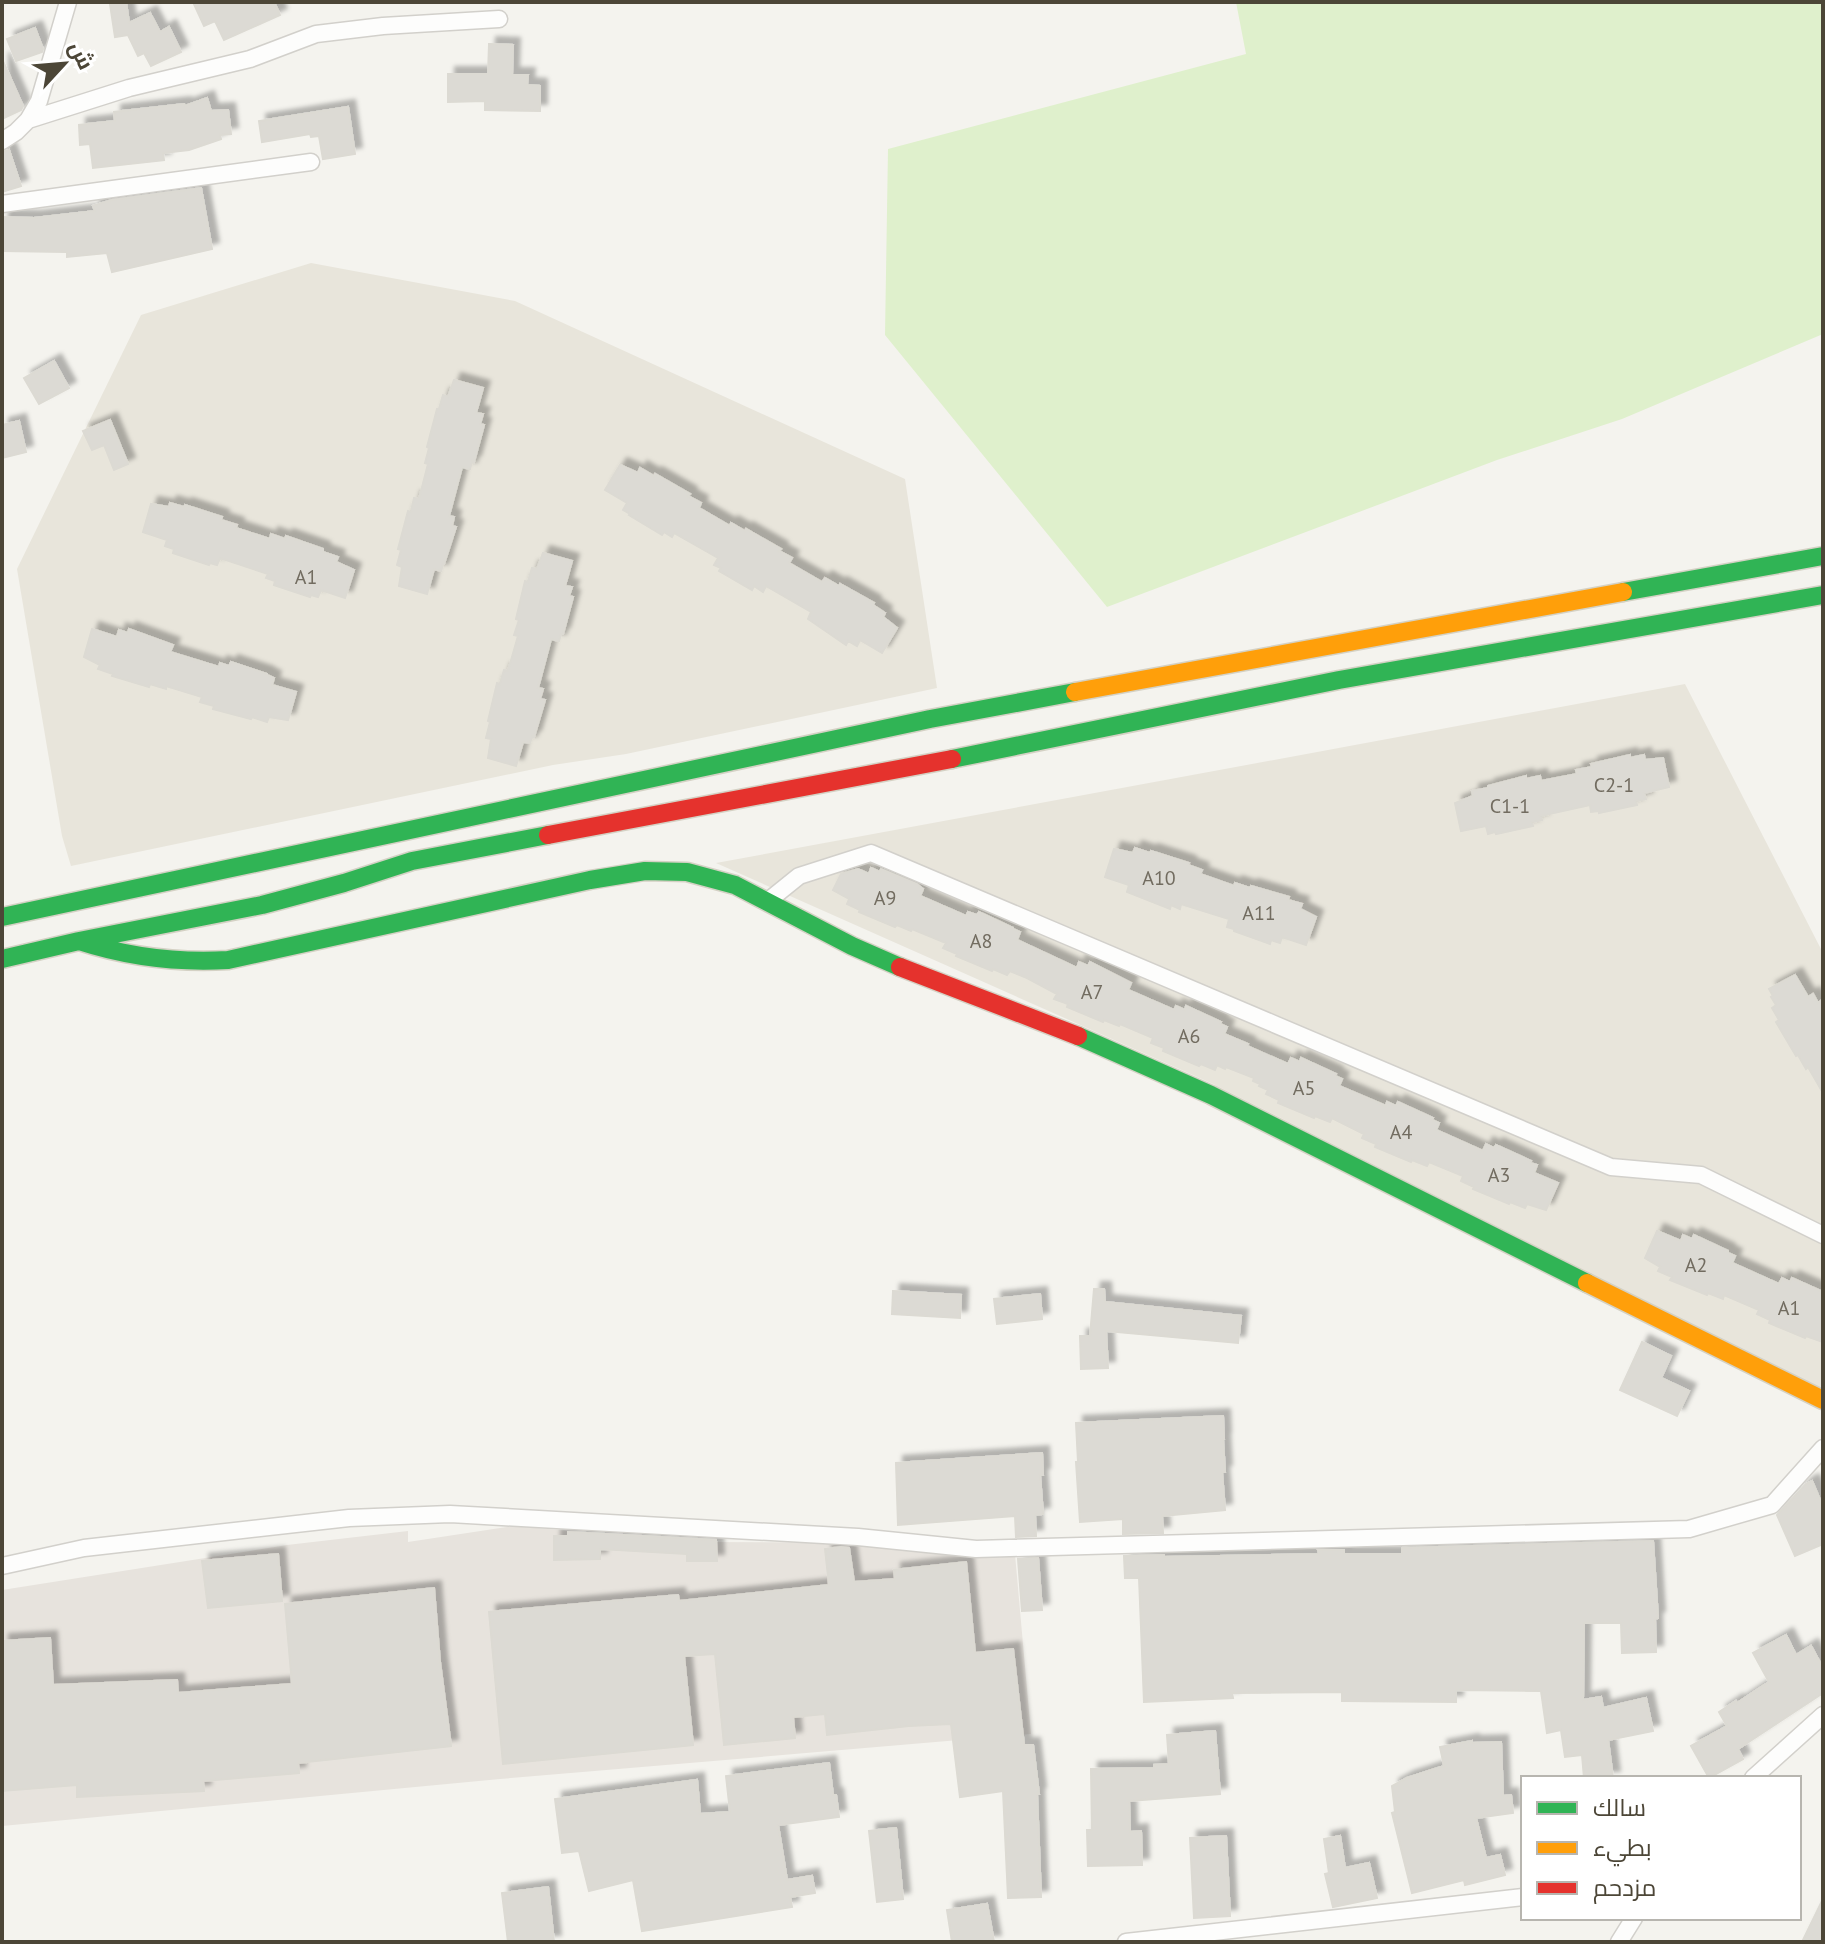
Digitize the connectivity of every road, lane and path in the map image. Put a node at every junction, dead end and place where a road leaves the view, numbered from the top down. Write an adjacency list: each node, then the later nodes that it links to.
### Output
1 (68, 2): 3 (street)
2 (499, 19): 3 (street)
3 (28, 120): 4 (street)
4 (2, 141)
5 (311, 162): 6 (street)
6 (2, 204)
7 (1823, 556): 9 (main road)
8 (1823, 595): 9 (main road)
9 (340, 865): 11 (main road); 12 (main road)
10 (768, 901): 12 (main road); 14 (street); 15 (main road)
11 (2, 917)
12 (79, 941): 13 (main road)
13 (2, 959)
14 (1823, 1235)
15 (1823, 1400)
16 (1823, 1448): 17 (street)
17 (2, 1566)
18 (1823, 1715): 19 (street)
19 (1755, 1776)
20 (1521, 1897): 22 (street)
21 (1633, 1920): 23 (street)
22 (1126, 1942)
23 (1619, 1942)

